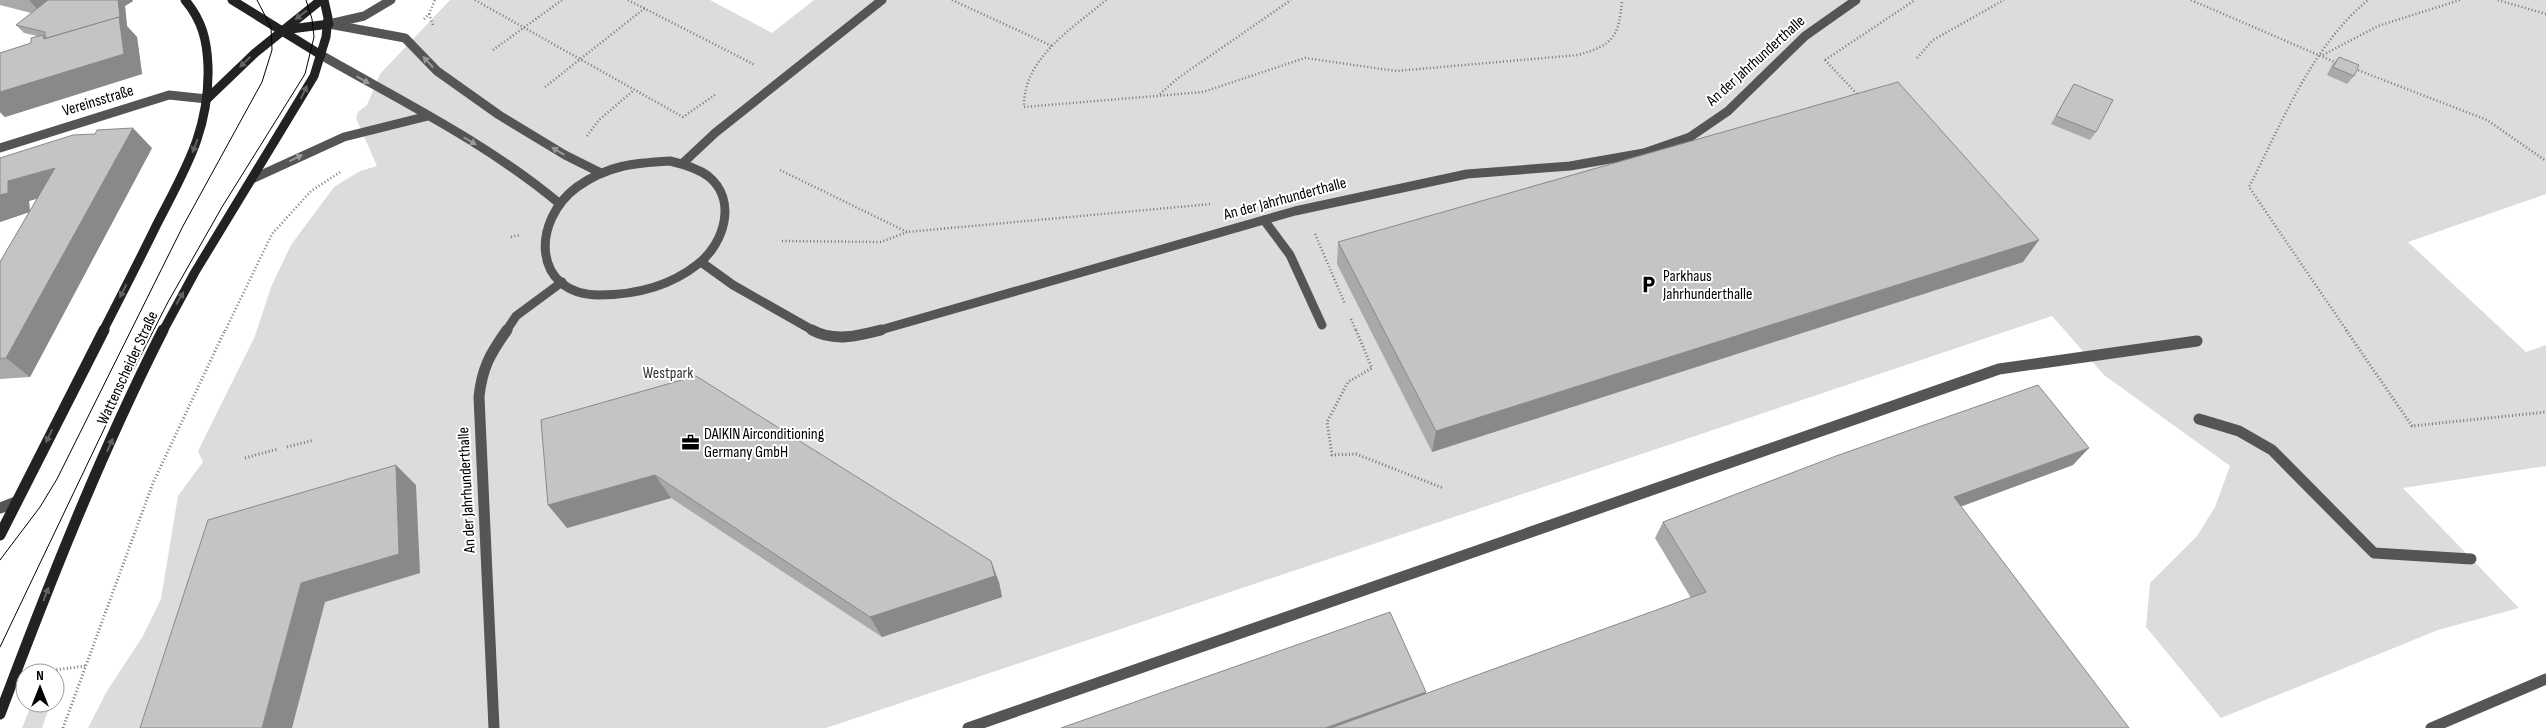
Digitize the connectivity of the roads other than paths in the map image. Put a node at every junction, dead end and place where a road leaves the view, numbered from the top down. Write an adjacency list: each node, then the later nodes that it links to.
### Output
1 (185, 0): 10 (main road)
2 (232, 0): 8 (main road)
3 (322, 0): 7 (main road, Wattenscheider Straße); 8 (main road, Wattenscheider Straße, one-way to 8)
4 (391, 0): 7 (street)
5 (882, 0): 13 (street)
6 (1856, 0): 17 (street, An der Jahrhunderthalle)
7 (329, 24): 8 (main road); 9 (main road, Wattenscheider Straße); 14 (street, one-way to 7)
8 (282, 30): 9 (main road); 10 (main road, Wattenscheider Straße, one-way to 10)
9 (322, 55): 11 (street, one-way to 11); 15 (main road, Wattenscheider Straße, one-way to 9)
10 (207, 99): 12 (street, Vereinsstraße); 23 (main road, one-way to 23)
11 (428, 116): 15 (street, one-way to 11); 16 (street, one-way to 16)
12 (0, 148)
13 (683, 163): 14 (street); 18 (street)
14 (601, 173): 16 (street)
15 (252, 179): 28 (main road, Wattenscheider Straße, one-way to 15)
16 (560, 204): 19 (street)
17 (1264, 220): 18 (street, An der Jahrhunderthalle); 20 (street)
18 (701, 262): 19 (street)
19 (562, 282): 29 (street, An der Jahrhunderthalle)
20 (1322, 325)
21 (2197, 341): 30 (street)
22 (2199, 419): 26 (street)
23 (16, 502): 24 (street); 25 (main road)
24 (0, 508)
25 (0, 535)
26 (2471, 559)
27 (2546, 679): 31 (street)
28 (0, 714)
29 (494, 728)
30 (968, 728)
31 (2431, 728)

